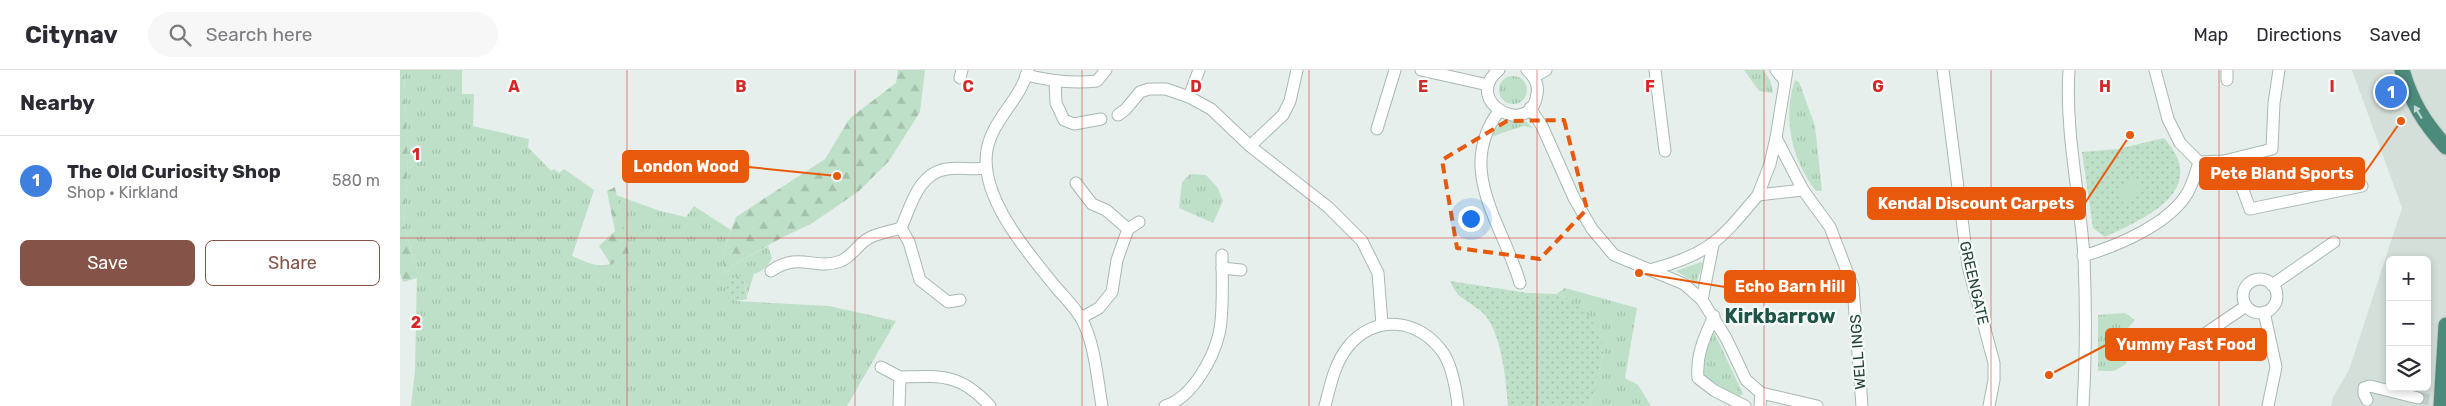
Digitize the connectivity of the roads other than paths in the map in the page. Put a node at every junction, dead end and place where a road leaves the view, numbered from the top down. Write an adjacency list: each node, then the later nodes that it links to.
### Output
1 (1106, 70): 18 (street)
2 (1200, 70): 20 (street)
3 (1297, 70): 27 (street)
4 (1395, 70): 25 (street)
5 (1421, 70): 19 (street)
6 (1499, 70): 19 (street)
7 (1546, 70): 16 (street)
8 (1656, 70): 29 (street)
9 (1776, 70): 17 (street)
10 (1943, 70): 75 (street, GREENGATE)
11 (2069, 70): 43 (street)
12 (2155, 70): 31 (street)
13 (2279, 70): 30 (street)
14 (2402, 70): 28 (highway, one-way to 14)
15 (1027, 72): 18 (street); 32 (street)
16 (1530, 73): 21 (street)
17 (1785, 75): 26 (street)
18 (1054, 81): 24 (street)
19 (1488, 85): 22 (street)
20 (1189, 97): 23 (street); 27 (street)
21 (1530, 108): 22 (street); 45 (street)
22 (1499, 111): 48 (street)
23 (1118, 115)
24 (1101, 119)
25 (1377, 129)
26 (1776, 138): 35 (street, WELL INGS); 36 (street)
27 (1250, 146): 56 (street)
28 (2446, 147)
29 (1665, 151)
30 (2224, 161): 31 (street); 34 (street)
31 (2199, 162): 43 (street)
32 (986, 168): 38 (street); 55 (street)
33 (1076, 183): 39 (street)
34 (2362, 186)
35 (1803, 190): 36 (street); 74 (street, WELL INGS)
36 (1758, 195): 41 (street)
37 (1139, 222): 39 (street)
38 (900, 228): 47 (street); 50 (street)
39 (1128, 230): 55 (street)
40 (2334, 242): 49 (street)
41 (1713, 245): 45 (street); 51 (street)
42 (1222, 255): 44 (street)
43 (2084, 256): 76 (street)
44 (1222, 268): 46 (street); 68 (street)
45 (1653, 269): 51 (street)
46 (1241, 270)
47 (772, 271)
48 (1520, 283)
49 (2272, 285): 52 (street); 53 (street)
50 (960, 300)
51 (1702, 300): 54 (street)
52 (2246, 306): 53 (street); 58 (street)
53 (2264, 312): 77 (street)
54 (1714, 316): 61 (street); 71 (street)
55 (1081, 318): 67 (street)
56 (1382, 324): 69 (street); 70 (street)
57 (2446, 325): 64 (highway)
58 (2182, 350)
59 (881, 367): 60 (street)
60 (900, 377): 65 (street); 66 (street)
61 (1761, 393): 72 (street); 73 (street)
62 (2418, 398): 63 (street)
63 (2367, 400)
64 (2438, 403)
65 (899, 406)
66 (990, 406)
67 (1102, 406)
68 (1165, 406)
69 (1325, 406)
70 (1458, 406)
71 (1745, 406)
72 (1760, 406)
73 (1818, 406)
74 (1862, 406)
75 (1989, 406)
76 (2083, 406)
77 (2268, 406)

